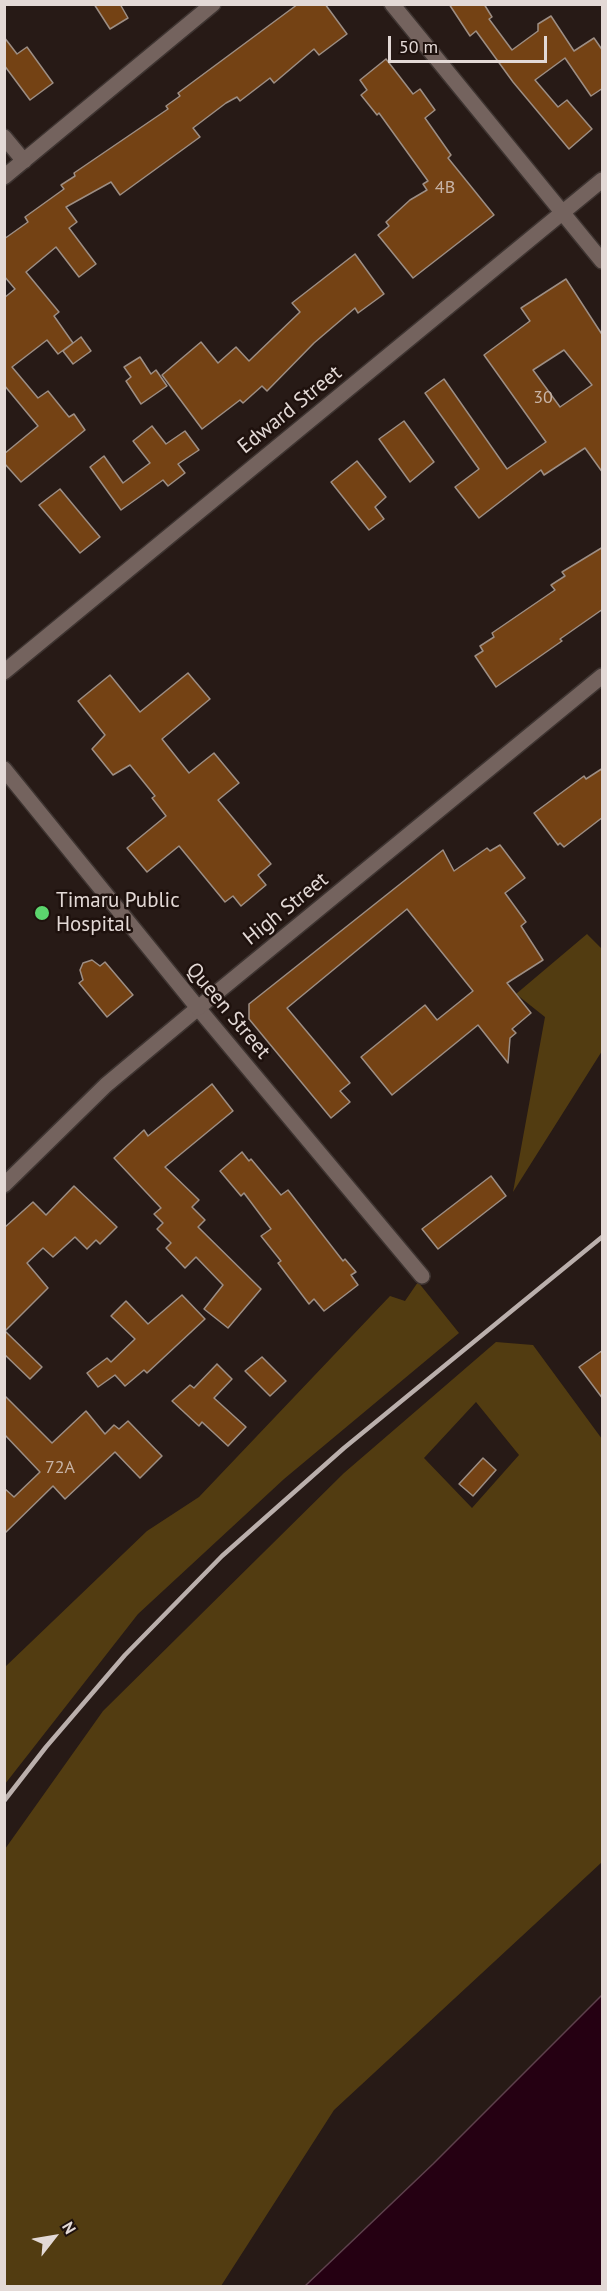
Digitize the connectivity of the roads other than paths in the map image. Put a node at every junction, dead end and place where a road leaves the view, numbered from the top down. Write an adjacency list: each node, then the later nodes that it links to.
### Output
1 (213, 4): 4 (street)
2 (392, 4): 7 (street)
3 (4, 138): 4 (street)
4 (24, 161): 5 (street)
5 (4, 177)
6 (603, 180): 7 (street, Edward Street)
7 (563, 213): 8 (street); 9 (street, Edward Street)
8 (603, 261)
9 (4, 672)
10 (603, 676): 12 (street, High Street)
11 (4, 769): 12 (street, Queen Street)
12 (198, 1008): 13 (street, High Street); 14 (street, Queen Street)
13 (4, 1185)
14 (422, 1276)

